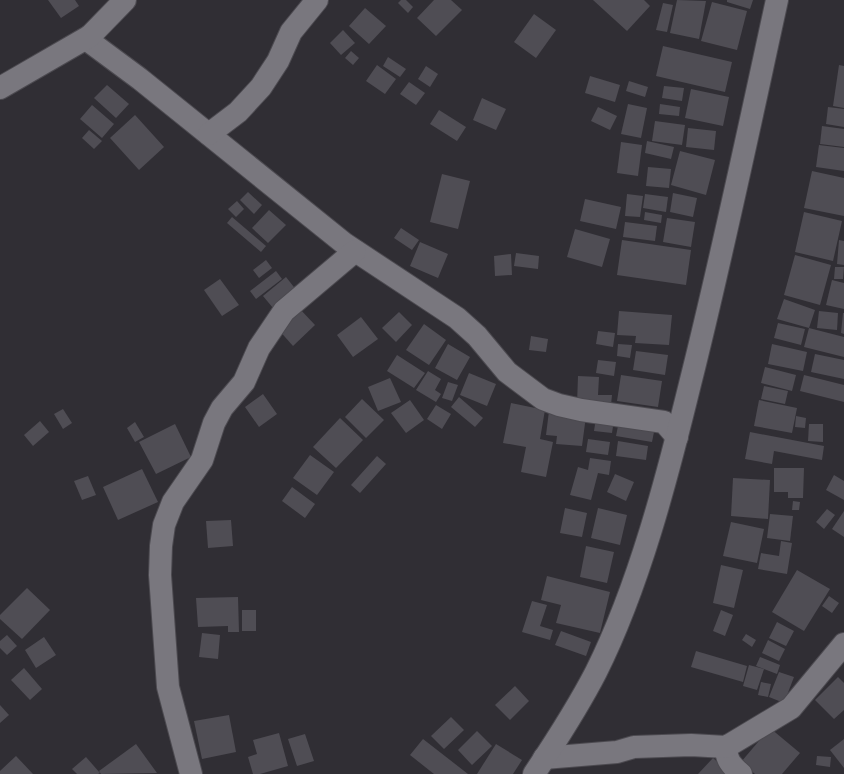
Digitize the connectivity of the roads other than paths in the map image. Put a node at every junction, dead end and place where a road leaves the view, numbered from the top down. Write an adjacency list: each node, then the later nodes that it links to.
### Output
1 (125, 0): 4 (street)
2 (317, 0): 6 (street)
3 (777, 0): 8 (street)
4 (88, 38): 5 (street); 6 (street)
5 (0, 88)
6 (209, 134): 7 (street)
7 (355, 251): 8 (street); 12 (street)
8 (677, 437): 11 (street)
9 (844, 644): 10 (street)
10 (726, 747): 11 (street); 13 (street)
11 (539, 766)
12 (191, 774)
13 (740, 774)

